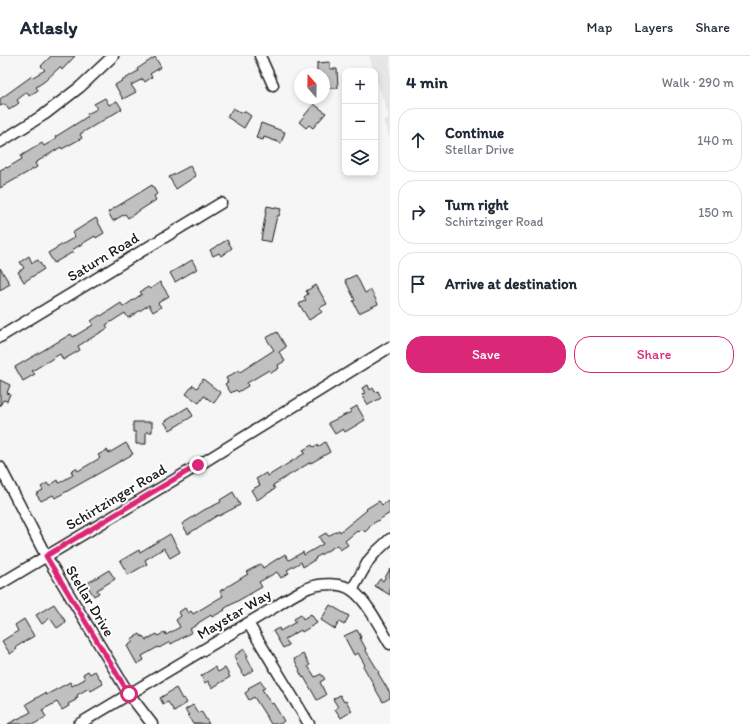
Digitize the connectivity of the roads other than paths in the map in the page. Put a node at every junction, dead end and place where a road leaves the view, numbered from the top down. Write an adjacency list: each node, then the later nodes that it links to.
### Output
1 (112, 56): 4 (street)
2 (260, 56): 3 (street)
3 (273, 85)
4 (0, 142)
5 (221, 203): 6 (street, Saturn Road)
6 (0, 337)
7 (390, 347): 10 (street, Schirtzinger Road)
8 (0, 467): 10 (street, Stellar Drive)
9 (390, 539): 12 (street)
10 (46, 556): 11 (street, Schirtzinger Road); 15 (street, Stellar Drive)
11 (0, 584)
12 (352, 590): 13 (street, Maystar Way); 14 (street)
13 (248, 623): 15 (street, Maystar Way); 18 (street)
14 (390, 644)
15 (129, 694): 16 (street, Maystar Way); 17 (street, Stellar Drive)
16 (80, 724)
17 (152, 724)
18 (309, 724)

